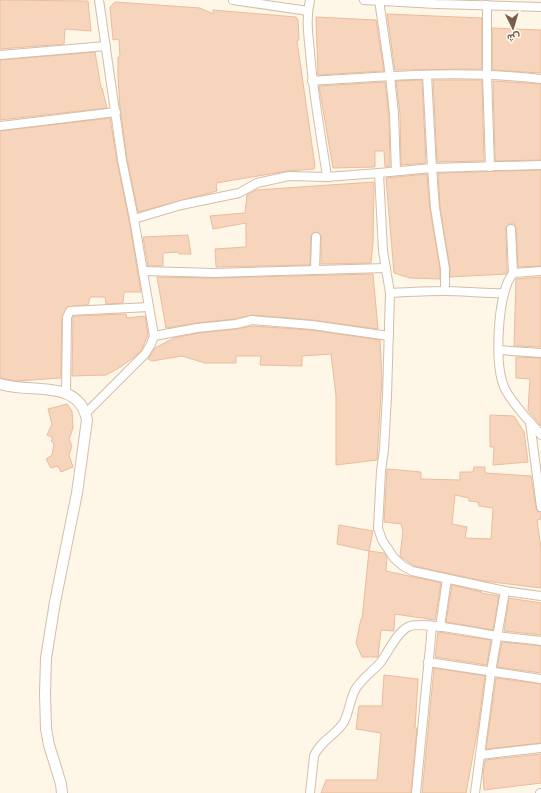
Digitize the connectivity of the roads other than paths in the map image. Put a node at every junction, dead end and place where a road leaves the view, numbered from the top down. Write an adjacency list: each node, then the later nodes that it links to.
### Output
1 (99, 0): 10 (street)
2 (233, 0): 9 (street)
3 (310, 0): 9 (street)
4 (364, 0): 5 (street)
5 (379, 1): 6 (street); 14 (street)
6 (436, 2): 7 (street)
7 (487, 5): 8 (street); 13 (street)
8 (541, 6)
9 (308, 11): 16 (street)
10 (106, 46): 11 (street); 17 (street)
11 (0, 55)
12 (427, 74): 13 (street); 14 (street); 21 (street)
13 (487, 74): 15 (street); 20 (street)
14 (390, 76): 16 (street); 22 (street)
15 (541, 80)
16 (312, 81): 24 (street)
17 (116, 112): 18 (street); 25 (street)
18 (0, 126)
19 (541, 165): 20 (street)
20 (490, 167): 21 (street)
21 (432, 168): 22 (street); 33 (street)
22 (396, 171): 23 (street)
23 (379, 173): 24 (street); 28 (street)
24 (327, 177): 25 (street)
25 (134, 219): 30 (street)
26 (511, 229): 32 (street)
27 (316, 237): 29 (street)
28 (386, 268): 29 (street); 34 (street)
29 (315, 270): 30 (street)
30 (143, 271): 36 (street)
31 (541, 271): 32 (street)
32 (514, 273): 35 (street)
33 (445, 291): 34 (street); 35 (street)
34 (390, 293): 38 (street)
35 (504, 294): 39 (street)
36 (149, 307): 37 (street); 42 (street)
37 (154, 336): 38 (street); 43 (street)
38 (389, 336): 47 (street)
39 (499, 350): 40 (street); 44 (street)
40 (541, 353)
41 (0, 384): 42 (street)
42 (66, 393): 43 (street)
43 (86, 413): 58 (street)
44 (530, 422): 45 (street); 46 (street)
45 (541, 435)
46 (541, 507)
47 (447, 579): 48 (street); 50 (street)
48 (506, 591): 49 (street); 51 (street)
49 (541, 596)
50 (436, 626): 51 (street); 53 (street); 59 (street)
51 (498, 636): 52 (street); 54 (street)
52 (541, 641)
53 (428, 662): 54 (street); 60 (street)
54 (491, 672): 55 (street); 57 (street)
55 (541, 679)
56 (541, 748): 57 (street)
57 (480, 755): 61 (street)
58 (62, 793)
59 (310, 793)
60 (416, 793)
61 (475, 793)

